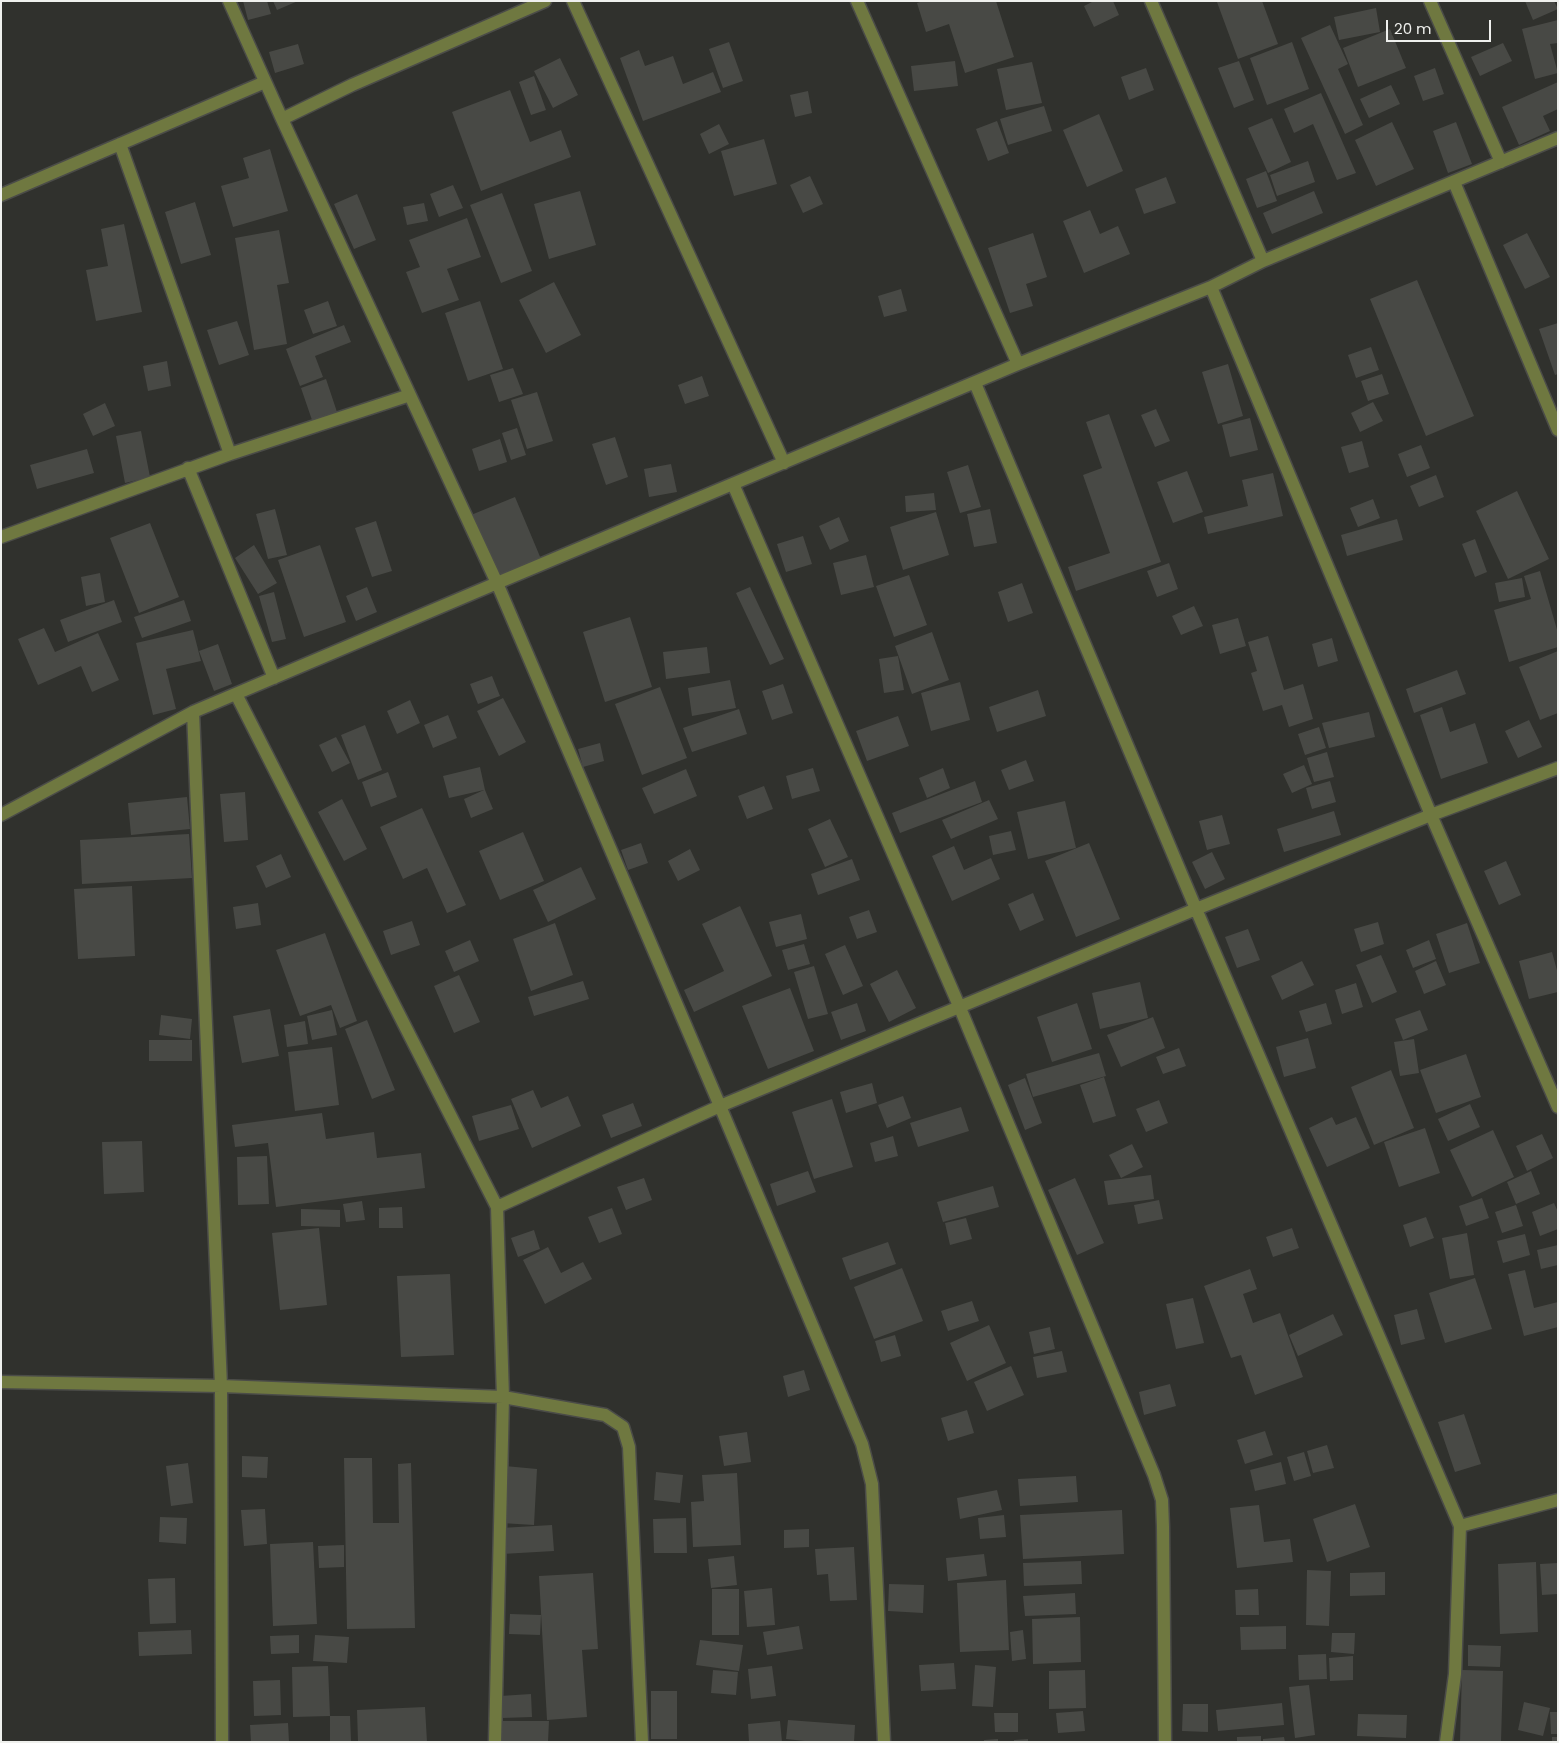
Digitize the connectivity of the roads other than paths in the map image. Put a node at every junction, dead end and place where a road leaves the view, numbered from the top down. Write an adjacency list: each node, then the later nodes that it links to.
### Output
1 (229, 1): 7 (street)
2 (545, 1): 8 (street)
3 (573, 1): 21 (street)
4 (858, 1): 16 (street)
5 (1151, 1): 14 (street)
6 (1430, 1): 11 (street)
7 (265, 82): 8 (street); 10 (street)
8 (282, 120): 18 (street)
9 (1558, 138): 11 (street)
10 (120, 144): 13 (street); 20 (street)
11 (1501, 162): 12 (street)
12 (1454, 182): 14 (street); 19 (street)
13 (1, 195)
14 (1263, 262): 15 (street)
15 (1211, 287): 16 (street); 31 (street)
16 (1018, 364): 17 (street)
17 (975, 383): 21 (street); 32 (street)
18 (410, 395): 20 (street); 25 (street)
19 (1558, 430)
20 (230, 454): 22 (street)
21 (784, 463): 23 (street)
22 (188, 468): 24 (street); 26 (street)
23 (733, 484): 25 (street); 33 (street)
24 (1, 538)
25 (497, 583): 26 (street); 34 (street)
26 (274, 678): 27 (street)
27 (236, 694): 28 (street); 36 (street)
28 (193, 712): 30 (street); 38 (street)
29 (1558, 768): 31 (street)
30 (1, 815)
31 (1431, 815): 32 (street); 35 (street)
32 (1196, 909): 33 (street); 41 (street)
33 (960, 1008): 34 (street); 46 (street)
34 (720, 1106): 36 (street); 45 (street)
35 (1558, 1107)
36 (498, 1206): 39 (street)
37 (1, 1382): 38 (street)
38 (221, 1386): 39 (street); 42 (street)
39 (503, 1397): 43 (street); 44 (street)
40 (1558, 1500): 41 (street)
41 (1460, 1526): 47 (street)
42 (222, 1742)
43 (495, 1742)
44 (642, 1742)
45 (884, 1742)
46 (1165, 1742)
47 (1446, 1742)

